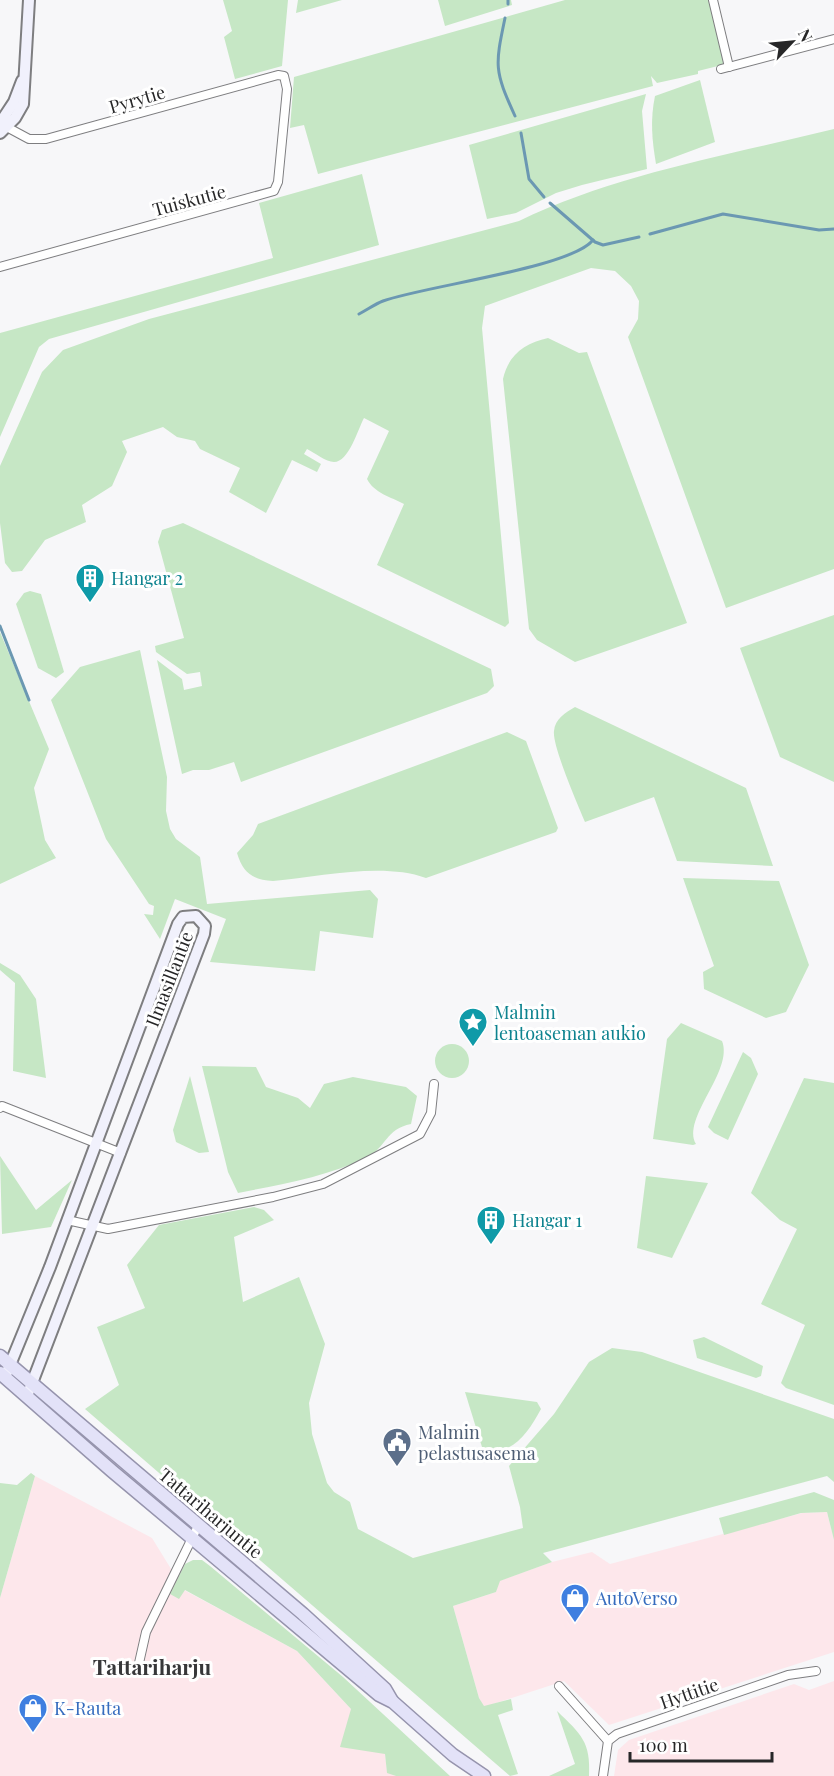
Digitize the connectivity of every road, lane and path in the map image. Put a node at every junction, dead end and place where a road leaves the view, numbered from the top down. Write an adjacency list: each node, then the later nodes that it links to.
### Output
1 (29, 0): 5 (main road)
2 (713, 0): 3 (street)
3 (834, 39)
4 (284, 76): 5 (street, Pyrytie); 6 (street, Tuiskutie)
5 (2, 126)
6 (0, 267)
7 (434, 1084): 12 (street)
8 (1, 1107): 9 (street)
9 (97, 1143): 10 (street); 10 (main road, Ilmasillantie); 11 (main road, Ilmasillantie)
10 (121, 1153): 12 (main road, Ilmasillantie)
11 (67, 1220): 12 (street); 14 (main road, Ilmasillantie)
12 (93, 1226): 15 (main road, Ilmasillantie)
13 (0, 1356): 14 (main road, Tattariharjuntie)
14 (5, 1371): 15 (main road, Tattariharjuntie); 16 (main road, Tattariharjuntie)
15 (31, 1383): 16 (main road, Ilmasillantie); 17 (main road, Tattariharjuntie)
16 (27, 1396): 17 (main road, Tattariharjuntie)
17 (195, 1532): 18 (street); 22 (main road, Tattariharjuntie)
18 (139, 1663)
19 (816, 1671): 21 (street, Hyttitie)
20 (559, 1686): 21 (street)
21 (608, 1741): 25 (street)
22 (453, 1755): 23 (main road, Tattariharjuntie); 24 (main road, Tattariharjuntie)
23 (470, 1776)
24 (484, 1776)
25 (603, 1776)

